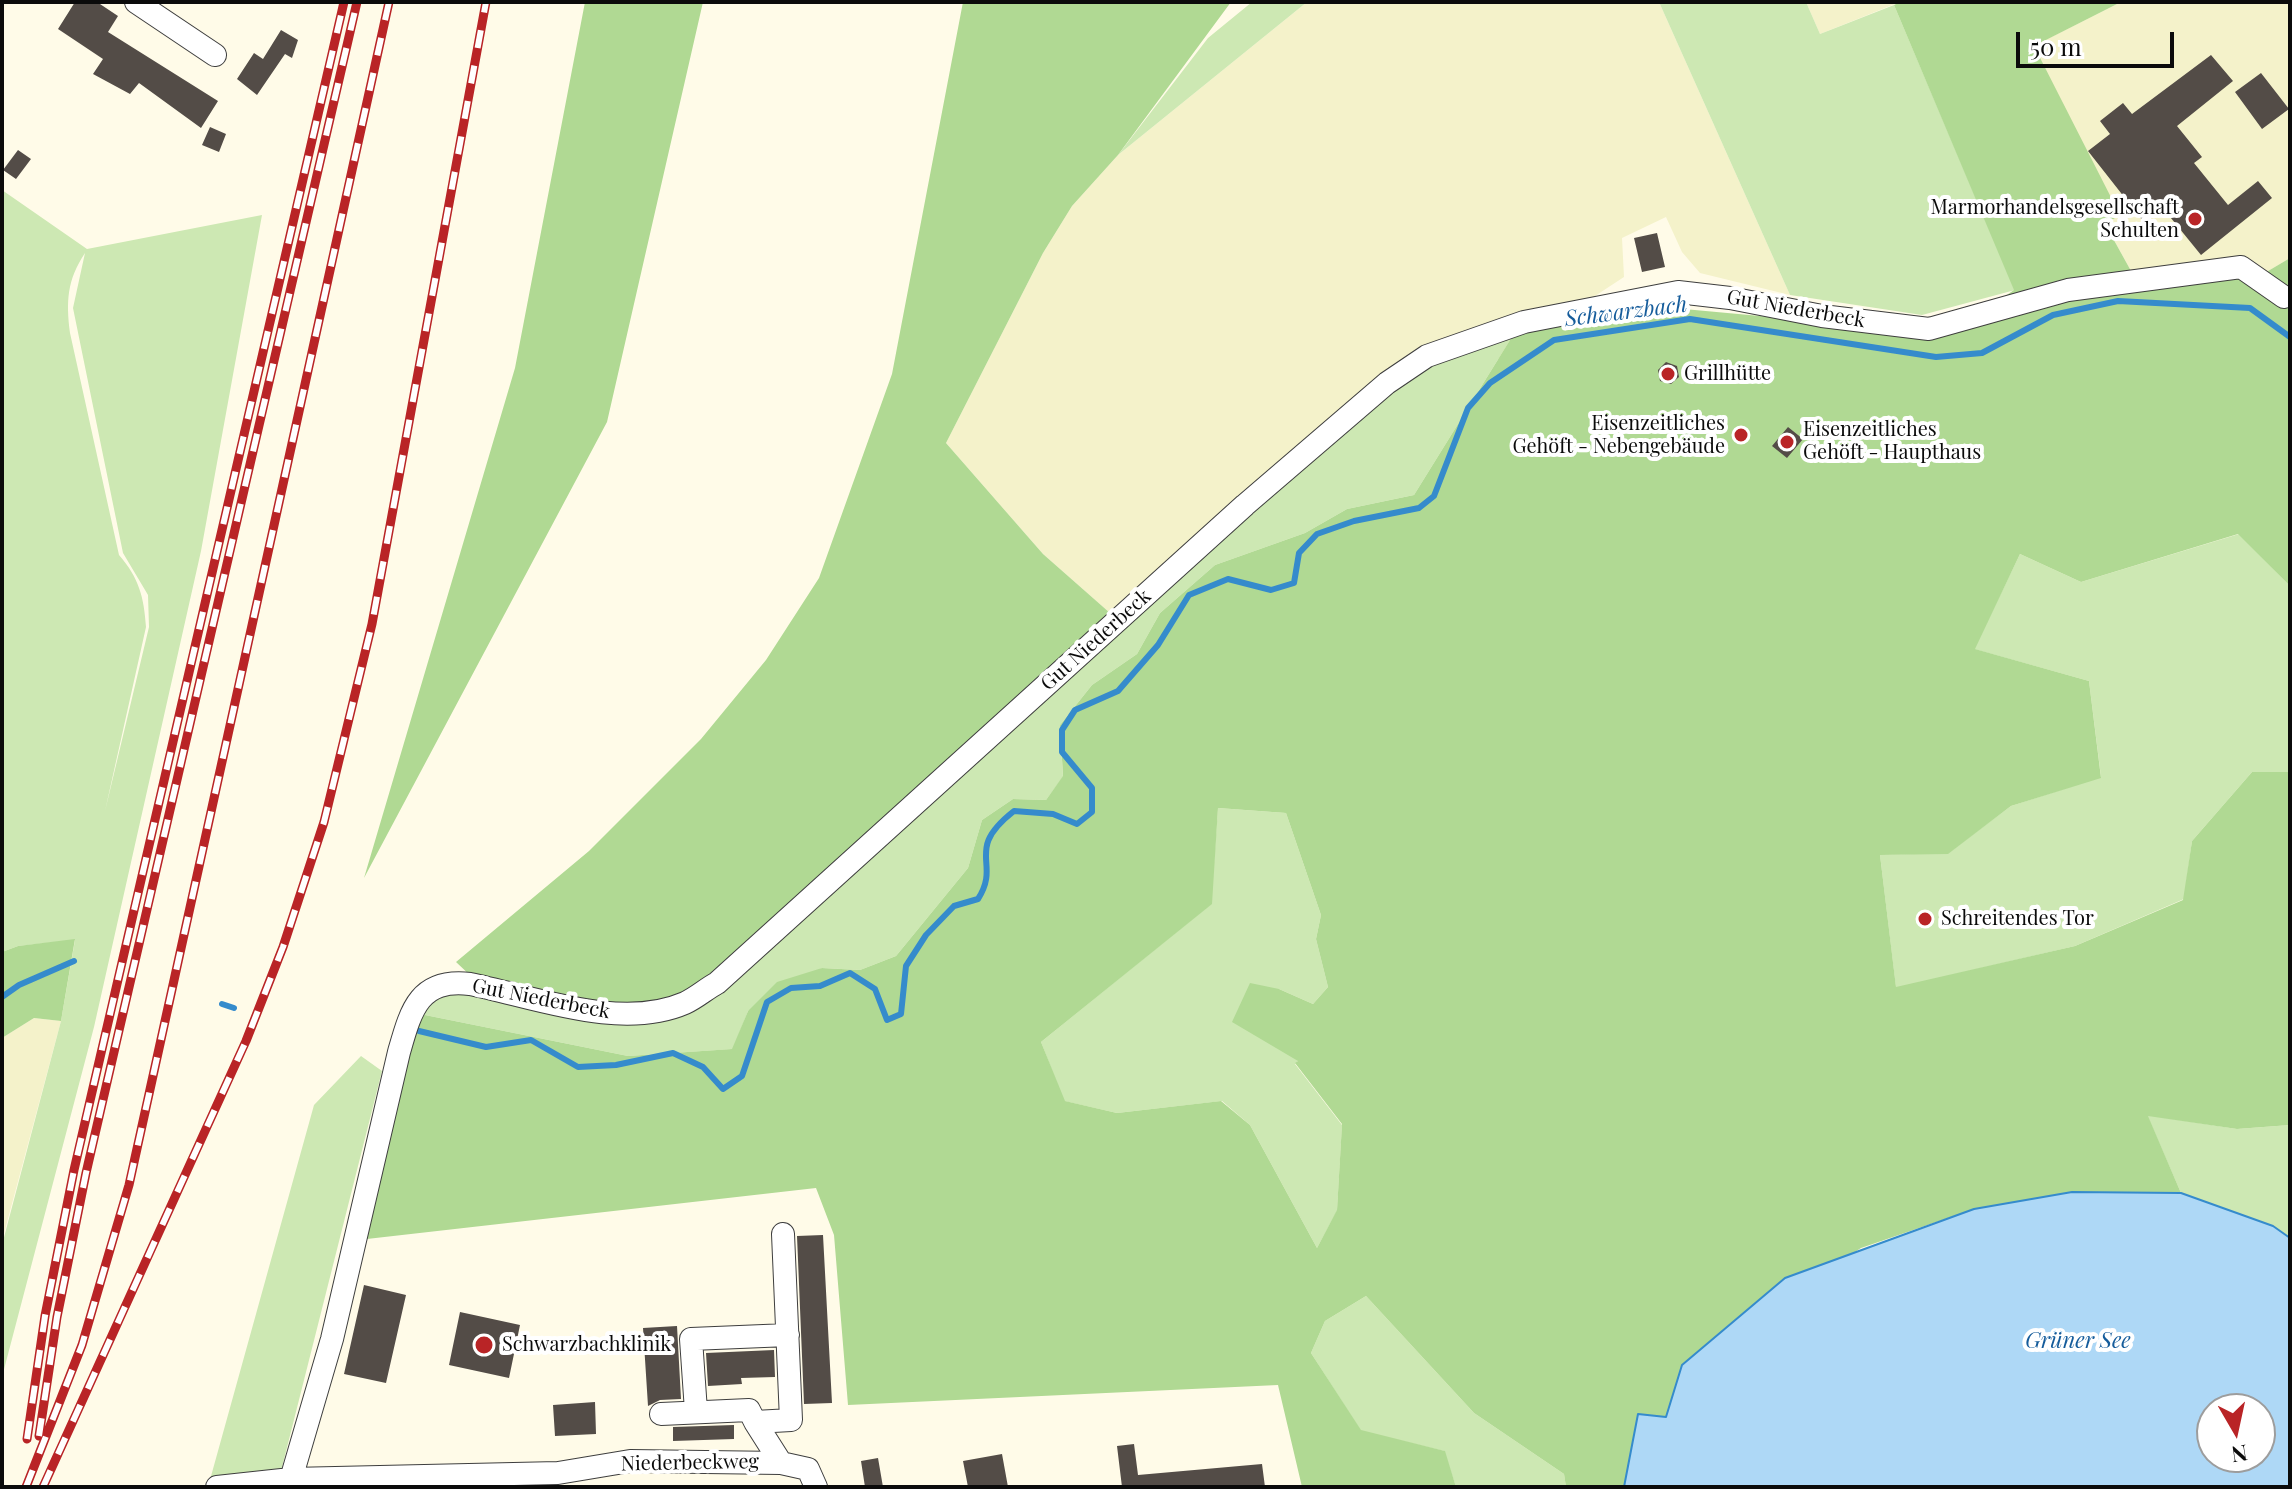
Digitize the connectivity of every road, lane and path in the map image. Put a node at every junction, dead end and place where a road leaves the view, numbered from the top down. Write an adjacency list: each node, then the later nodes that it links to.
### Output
1 (136, 2): 2 (street)
2 (215, 55)
3 (2284, 297): 11 (street, Gut Niederbeck)
4 (783, 1234): 5 (street, Niederbeckweg)
5 (788, 1335): 6 (street); 8 (street, Niederbeckweg)
6 (696, 1411): 7 (street, Niederbeckweg); 8 (street, Niederbeckweg)
7 (661, 1414)
8 (755, 1422): 9 (street, Niederbeckweg)
9 (781, 1463): 10 (street, Niederbeckweg); 11 (street, Niederbeckweg)
10 (812, 1478)
11 (291, 1479): 12 (street, Niederbeckweg)
12 (217, 1487)

